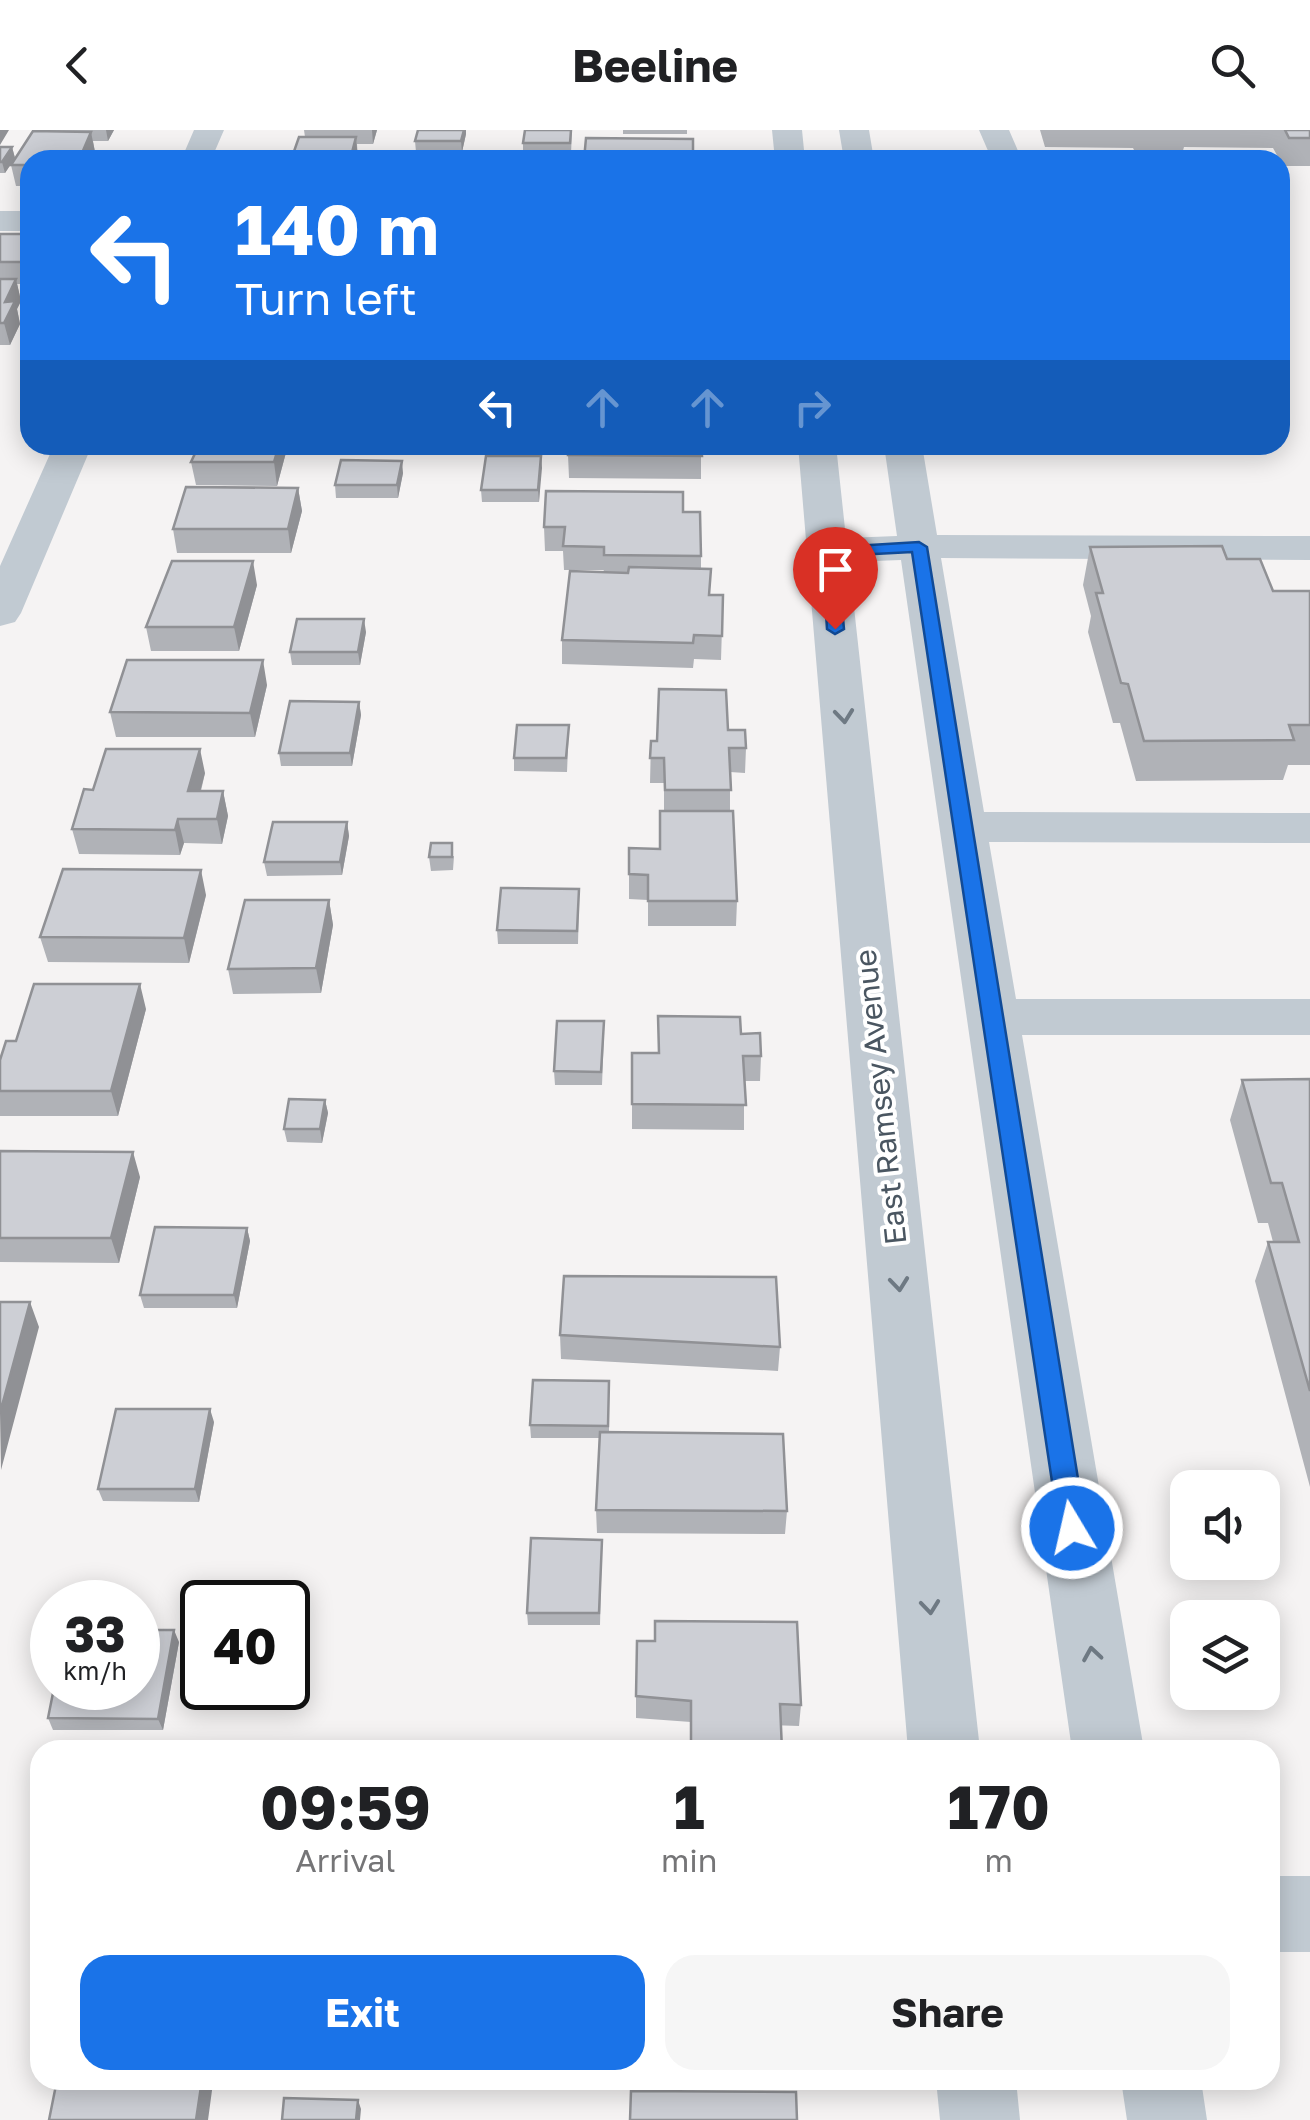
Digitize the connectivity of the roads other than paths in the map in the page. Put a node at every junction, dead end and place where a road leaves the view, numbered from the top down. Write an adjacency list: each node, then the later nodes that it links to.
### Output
1 (69, 455): 7 (street)
2 (818, 455): 6 (street, East Ramsey Avenue)
3 (905, 455): 4 (street)
4 (919, 547): 5 (street); 6 (street); 8 (street)
5 (1310, 548)
6 (828, 551): 12 (street, East Ramsey Avenue, one-way to 12)
7 (0, 613)
8 (963, 827): 9 (street); 10 (street)
9 (1310, 828)
10 (992, 1017): 11 (street); 13 (street, one-way to 10)
11 (1310, 1017)
12 (943, 1740)
13 (1106, 1740)
14 (1280, 1914): 15 (street)
15 (1310, 1914)
16 (977, 2090): 18 (street)
17 (1163, 2090): 19 (street)
18 (980, 2120)
19 (1168, 2120)

